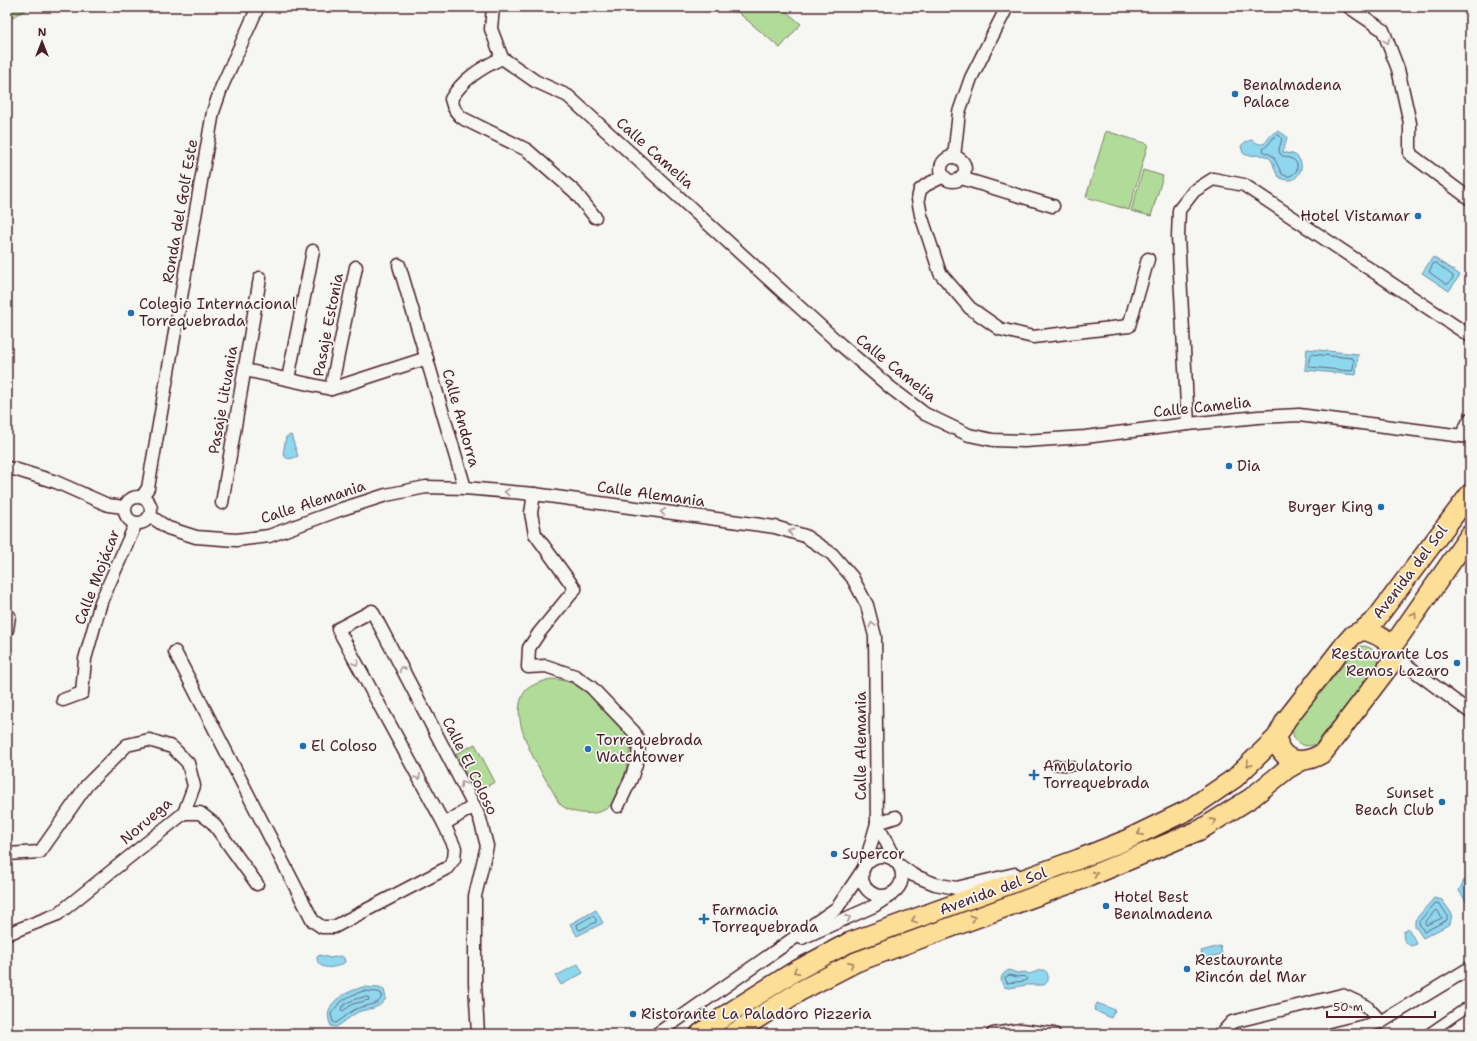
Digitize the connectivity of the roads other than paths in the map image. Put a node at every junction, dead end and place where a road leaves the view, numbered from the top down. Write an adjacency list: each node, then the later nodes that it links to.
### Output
1 (258, 7): 29 (street, Ronda del Golf Este)
2 (493, 7): 5 (street)
3 (1007, 7): 6 (street)
4 (1349, 7): 9 (street, one-way to 9)
5 (502, 58): 11 (street); 23 (street, Calle Camelia)
6 (954, 157): 7 (street); 8 (street)
7 (944, 176): 8 (street); 13 (street)
8 (961, 178): 10 (street)
9 (1470, 199)
10 (1053, 206)
11 (595, 217)
12 (312, 251): 20 (street)
13 (1148, 259)
14 (399, 265): 18 (street, Calle Andorra)
15 (356, 267): 21 (street, Pasaje Estonia)
16 (260, 278): 19 (street, Pasaje Lituania)
17 (1470, 336): 23 (street)
18 (427, 358): 21 (street, Calle Andorra); 26 (street, Calle Andorra)
19 (245, 370): 20 (street); 30 (street, Pasaje Lituania)
20 (288, 379): 21 (street)
21 (331, 389)
22 (1470, 419): 24 (street)
23 (1188, 424): 24 (street, Calle Camelia)
24 (1466, 436)
25 (7, 468): 31 (street)
26 (465, 488): 27 (street, Calle Alemania, one-way to 26); 32 (street, Calle Alemania)
27 (534, 494): 47 (street); 50 (street, Calle Alemania, one-way to 27)
28 (1470, 494): 37 (main road, Avenida del Sol)
29 (142, 497): 31 (street); 32 (street)
30 (222, 503)
31 (124, 507): 33 (street)
32 (150, 516): 33 (street)
33 (136, 523): 40 (street, Calle Mojácar)
34 (1470, 535): 38 (main road, Avenida del Sol, one-way to 34)
35 (7, 615): 36 (street)
36 (7, 630)
37 (1363, 630): 38 (main road); 42 (main road, Avenida del Sol)
38 (1393, 651): 41 (street); 43 (main road, Avenida del Sol)
39 (175, 652): 51 (street)
40 (63, 700)
41 (1470, 712)
42 (1277, 737): 43 (main road); 53 (main road, Avenida del Sol, one-way to 53)
43 (1301, 761): 66 (main road, Avenida del Sol, one-way to 43)
44 (1056, 765): 45 (street)
45 (1072, 766)
46 (474, 806): 51 (street); 51 (street, Calle El Coloso, one-way to 51); 63 (street, Calle El Coloso)
47 (618, 806)
48 (184, 813): 52 (street, Noruega); 56 (street); 58 (street, Noruega)
49 (896, 817): 50 (street)
50 (877, 823): 54 (street, Calle Alemania); 55 (street)
51 (444, 824)
52 (7, 854)
53 (1079, 859): 54 (street); 65 (main road, Avenida del Sol, one-way to 65)
54 (897, 862): 55 (street); 57 (street)
55 (864, 868): 57 (street); 59 (street)
56 (257, 884)
57 (892, 894): 59 (street, one-way to 57)
58 (7, 934)
59 (774, 951): 64 (street)
60 (1470, 968): 62 (street)
61 (1470, 1005): 71 (street)
62 (1381, 1022): 69 (street); 70 (street)
63 (478, 1034)
64 (657, 1034)
65 (700, 1034)
66 (733, 1034)
67 (993, 1034): 68 (street)
68 (1054, 1034)
69 (1221, 1034)
70 (1332, 1034)
71 (1428, 1034)

